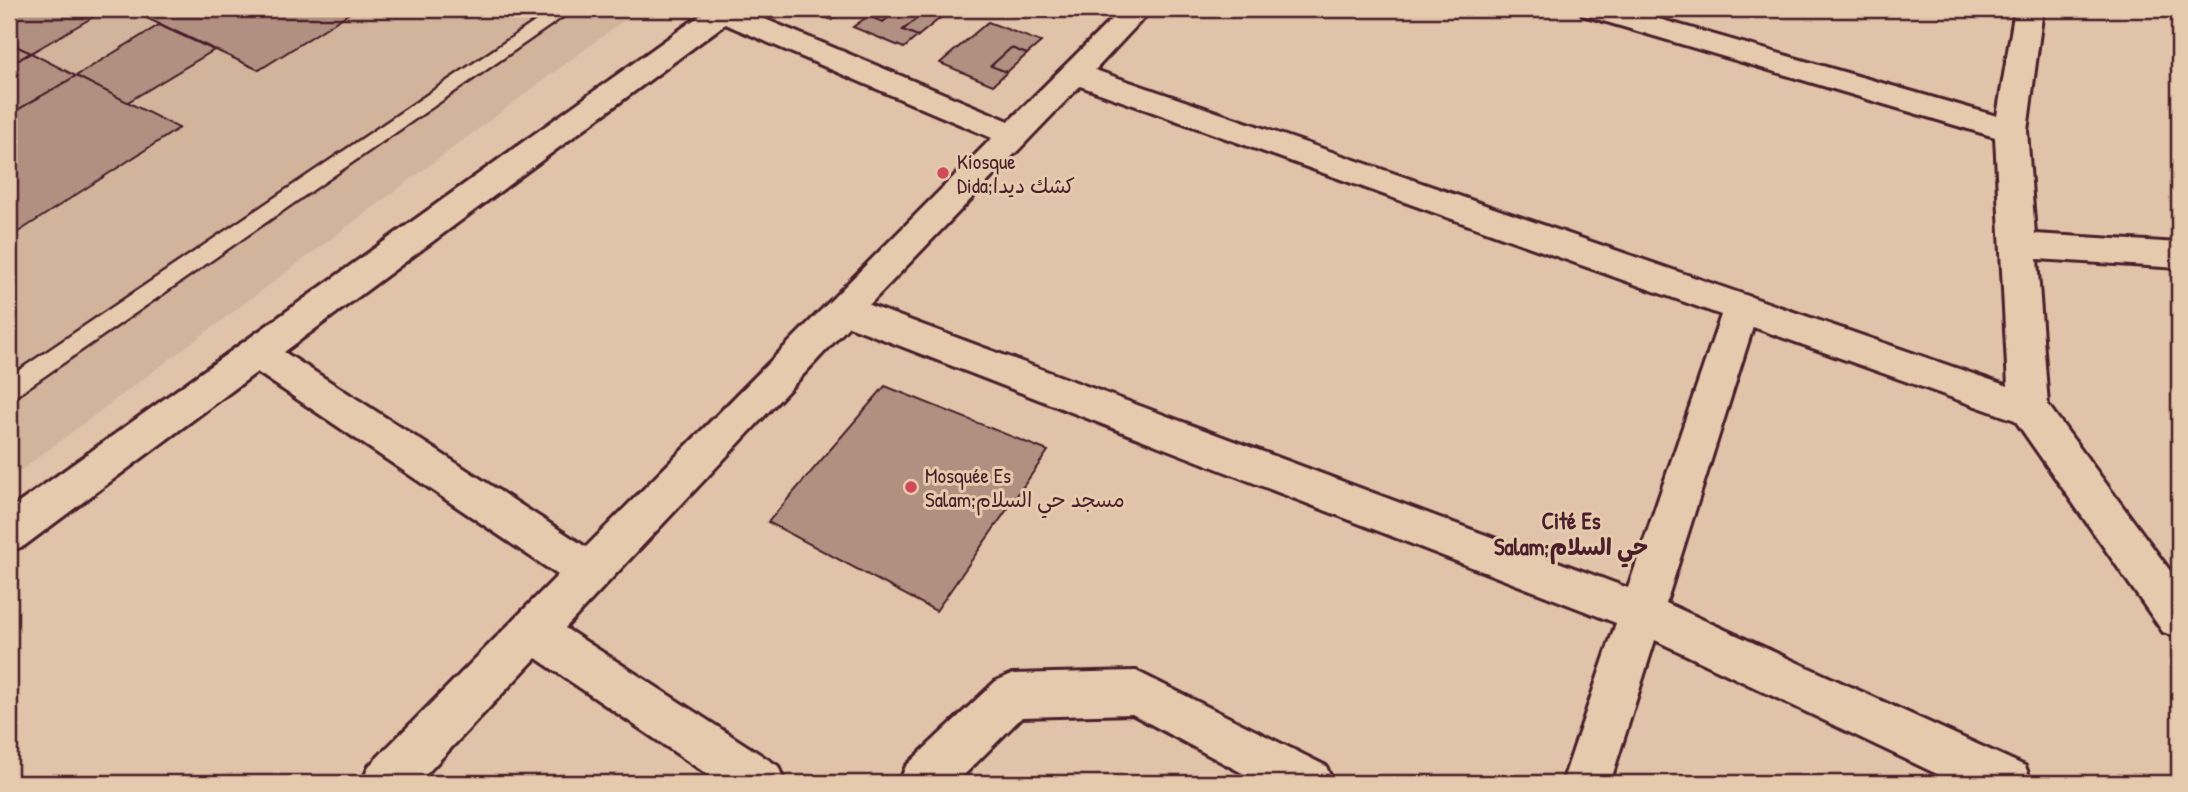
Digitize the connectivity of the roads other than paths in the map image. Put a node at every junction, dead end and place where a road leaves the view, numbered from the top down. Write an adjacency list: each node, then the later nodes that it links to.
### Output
1 (565, 9): 14 (lane)
2 (1138, 9): 6 (street)
3 (1593, 9): 7 (street)
4 (2029, 9): 7 (street)
5 (725, 11): 8 (street); 13 (street)
6 (1075, 74): 8 (street); 11 (street)
7 (2011, 131): 9 (street)
8 (1014, 135): 12 (street)
9 (2017, 244): 10 (street); 15 (street)
10 (2179, 255)
11 (1741, 308): 15 (street); 18 (street)
12 (843, 309): 17 (street); 18 (street)
13 (256, 353): 16 (street); 17 (street)
14 (9, 389)
15 (2029, 409): 19 (street)
16 (9, 533)
17 (591, 573): 20 (street)
18 (1642, 613): 25 (street); 26 (street)
19 (2179, 618)
20 (534, 632): 21 (street); 22 (street)
21 (386, 783)
22 (761, 783)
23 (923, 783): 24 (street)
24 (1309, 783)
25 (1586, 783)
26 (2008, 783)

